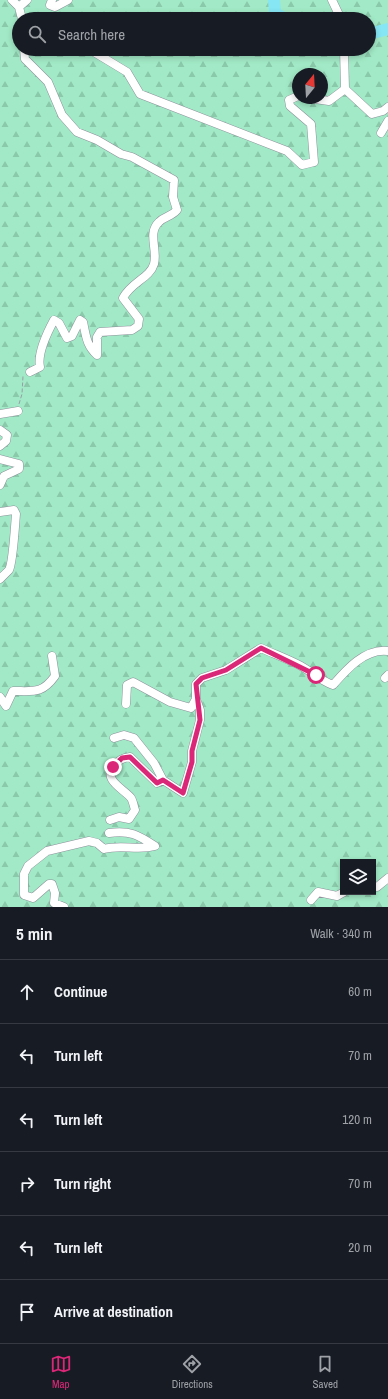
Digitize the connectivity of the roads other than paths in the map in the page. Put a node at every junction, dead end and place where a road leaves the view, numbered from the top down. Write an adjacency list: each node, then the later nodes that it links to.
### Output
1 (12, 0): 6 (lane)
2 (27, 0): 6 (lane)
3 (52, 0): 4 (lane)
4 (68, 0)
5 (332, 0): 8 (lane)
6 (19, 7): 7 (lane)
7 (20, 12)
8 (338, 12)
9 (25, 56): 18 (lane)
10 (101, 56): 13 (lane)
11 (344, 56): 12 (lane)
12 (345, 89): 14 (lane); 15 (lane)
13 (292, 99)
14 (328, 101)
15 (388, 107)
16 (388, 121): 17 (lane)
17 (381, 133)
18 (30, 372)
19 (18, 411): 20 (lane)
20 (0, 414)
21 (0, 430): 22 (lane)
22 (0, 446)
23 (0, 459): 24 (lane)
24 (0, 485)
25 (0, 512): 26 (lane)
26 (0, 579)
27 (388, 651): 30 (lane)
28 (52, 656): 29 (lane)
29 (0, 697)
30 (196, 699): 31 (lane); 33 (lane)
31 (126, 704)
32 (114, 738): 33 (lane)
33 (163, 780): 34 (lane)
34 (110, 820)
35 (109, 833): 40 (lane)
36 (388, 878): 37 (lane)
37 (376, 887)
38 (340, 894): 39 (lane)
39 (311, 900)
40 (64, 907)

